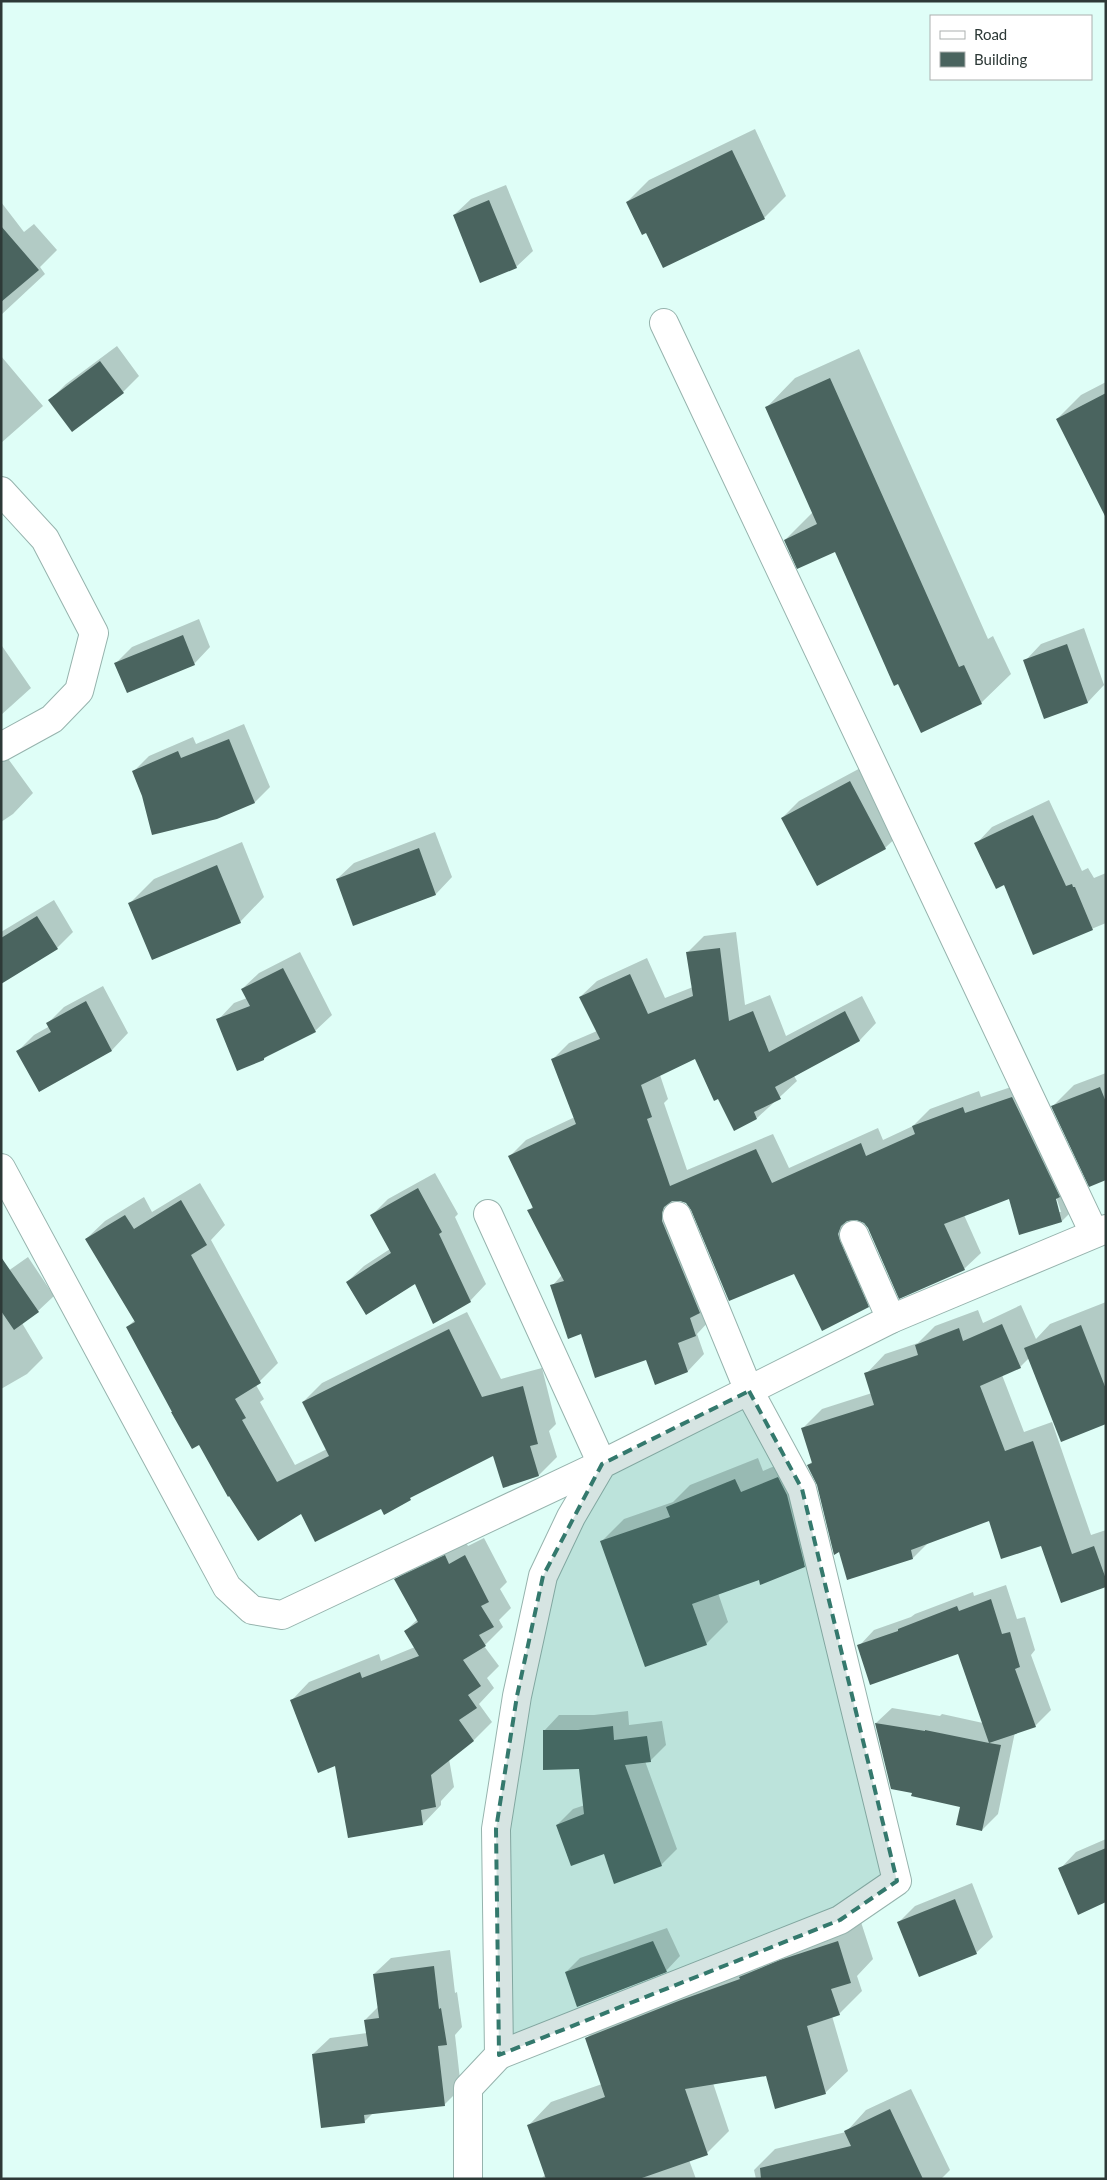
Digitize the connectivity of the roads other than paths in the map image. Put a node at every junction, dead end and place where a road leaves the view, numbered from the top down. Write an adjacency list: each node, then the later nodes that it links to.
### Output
1 (664, 322): 7 (street)
2 (1, 491): 3 (street)
3 (1, 747)
4 (1, 1168): 11 (street)
5 (488, 1214): 11 (street)
6 (677, 1216): 10 (street)
7 (1100, 1231): 9 (street)
8 (854, 1235): 9 (street)
9 (891, 1319): 10 (street)
10 (749, 1391): 11 (street); 12 (street)
11 (602, 1464): 12 (street)
12 (499, 2055): 13 (street)
13 (468, 2179)

